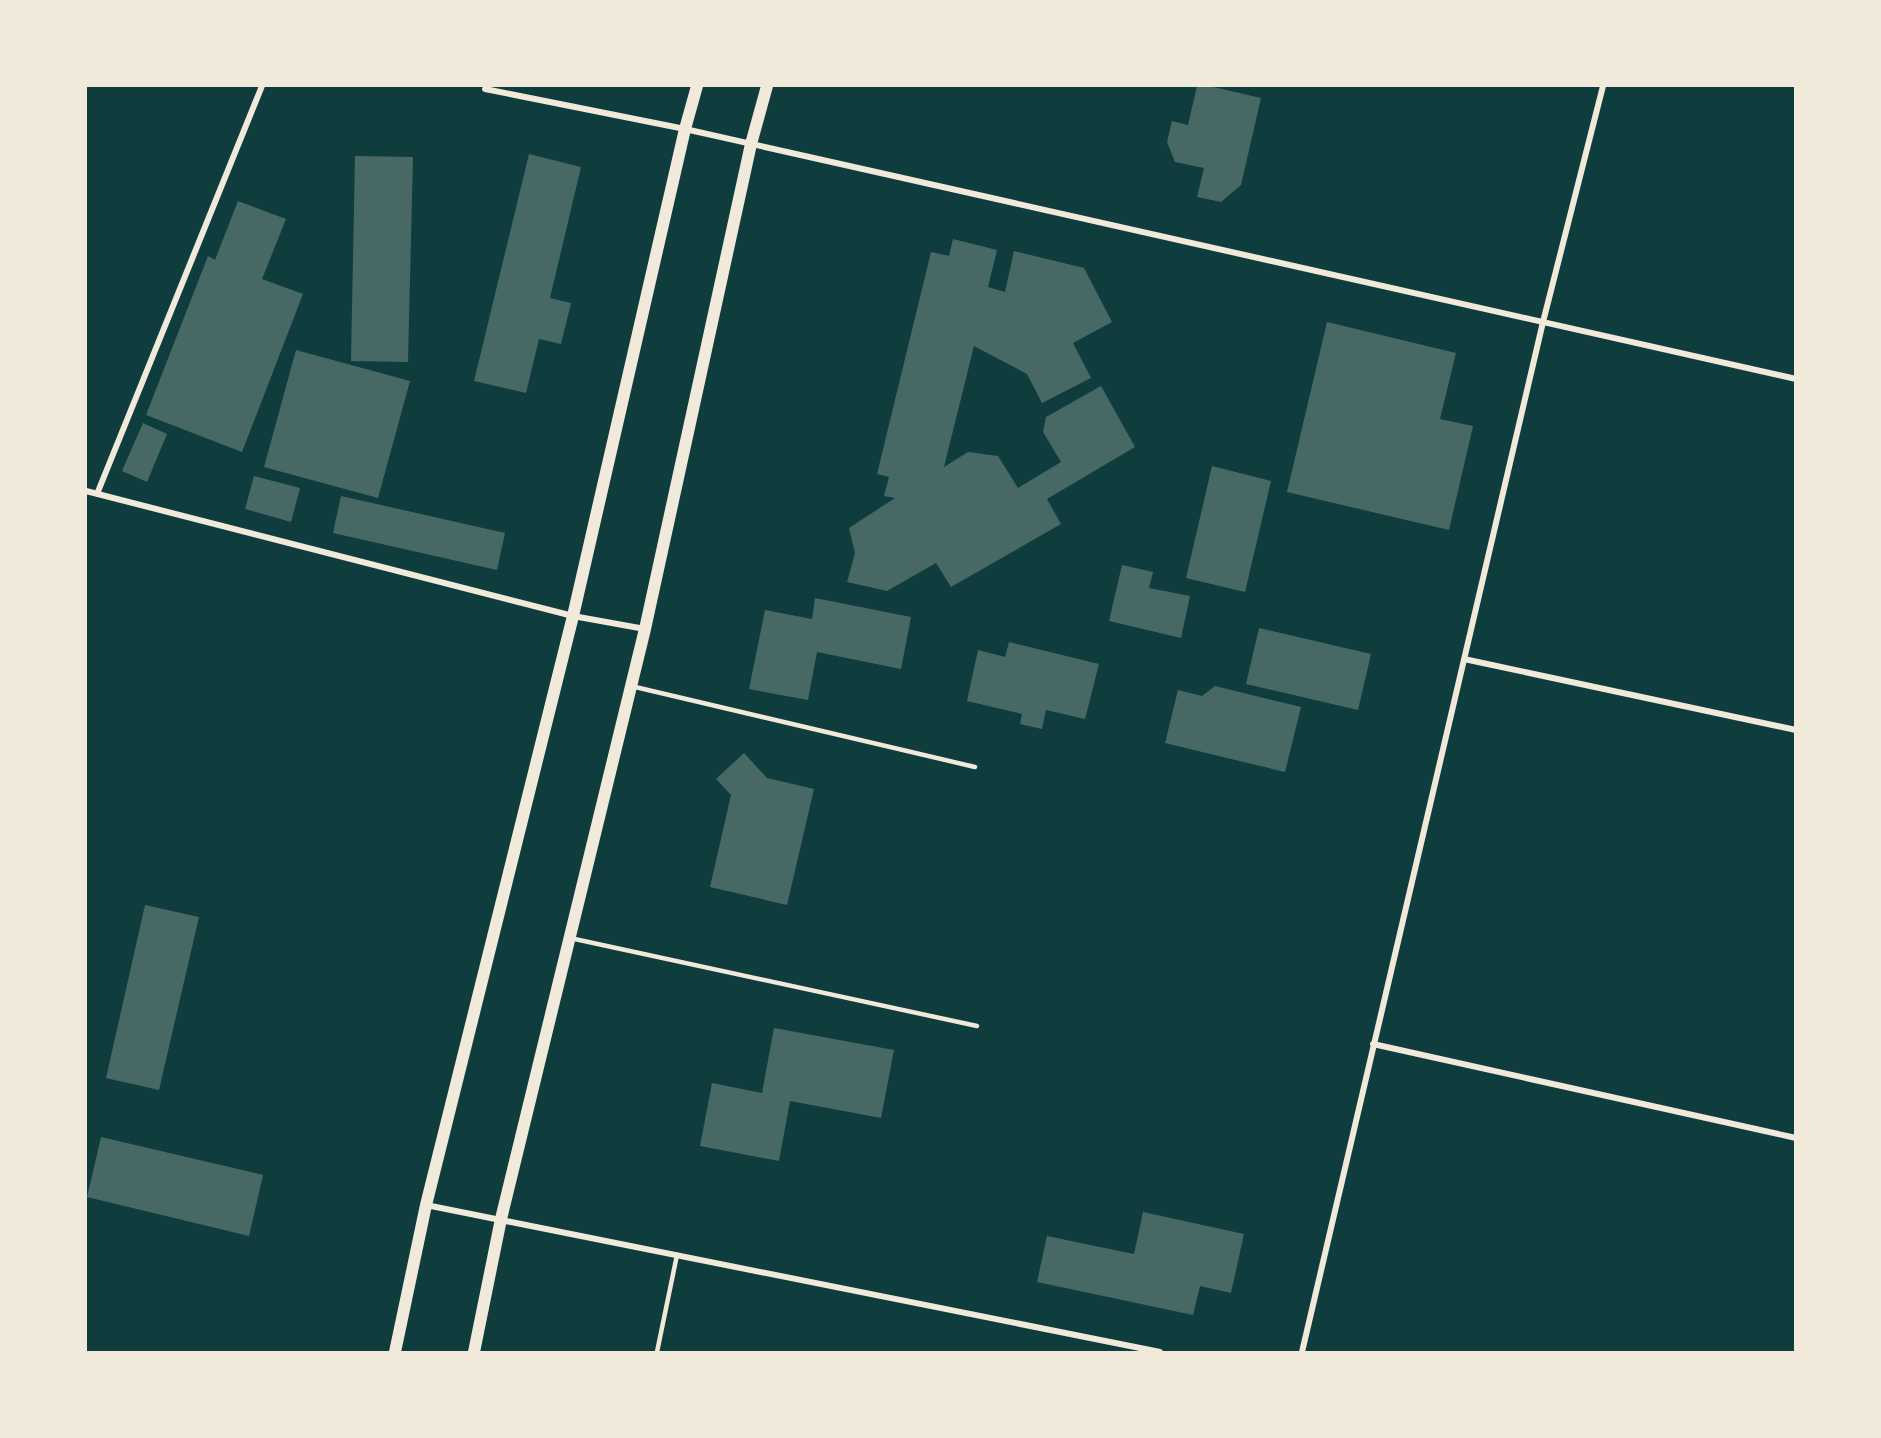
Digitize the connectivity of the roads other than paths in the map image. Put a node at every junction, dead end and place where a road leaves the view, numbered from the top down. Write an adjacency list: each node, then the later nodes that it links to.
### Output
1 (262, 86): 11 (street)
2 (697, 86): 6 (main road)
3 (767, 86): 7 (main road)
4 (1603, 86): 8 (street)
5 (485, 89): 6 (street)
6 (685, 129): 7 (street); 12 (main road)
7 (751, 144): 8 (street); 13 (main road)
8 (1543, 322): 9 (street); 14 (street)
9 (1796, 379)
10 (86, 491): 11 (street)
11 (97, 494): 12 (street)
12 (573, 616): 13 (street); 22 (main road)
13 (645, 629): 15 (main road)
14 (1464, 659): 16 (street); 20 (street)
15 (631, 686): 17 (lane); 18 (main road)
16 (1796, 730)
17 (975, 767)
18 (570, 938): 19 (lane); 23 (main road)
19 (977, 1026)
20 (1373, 1044): 21 (street); 29 (street)
21 (1796, 1138)
22 (426, 1205): 23 (street); 25 (main road)
23 (501, 1219): 24 (street); 26 (main road)
24 (677, 1255): 27 (lane); 28 (street)
25 (395, 1353)
26 (474, 1353)
27 (657, 1353)
28 (1160, 1353)
29 (1302, 1353)

